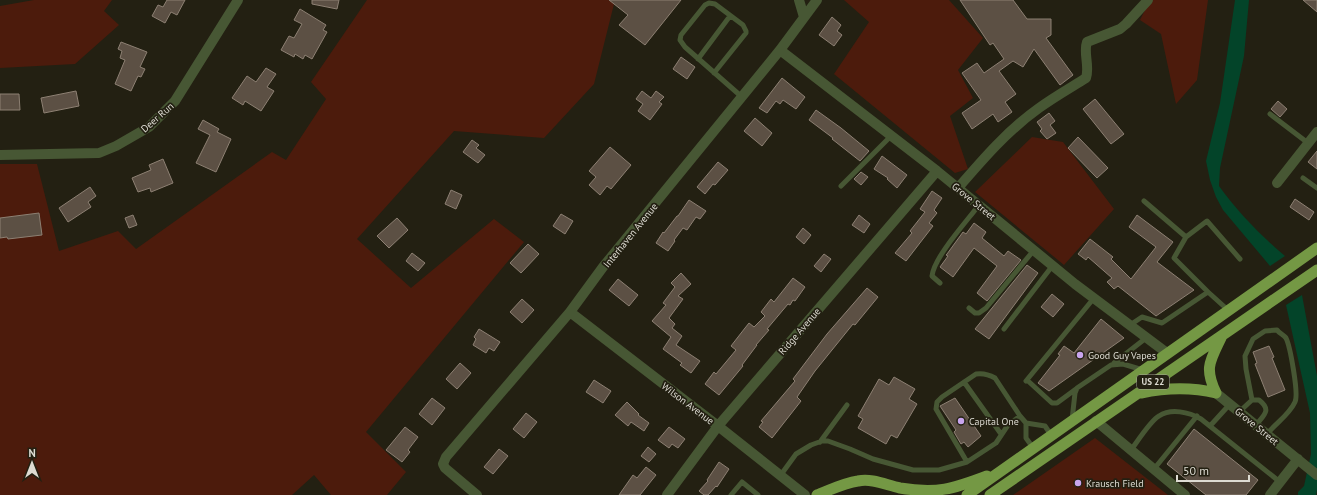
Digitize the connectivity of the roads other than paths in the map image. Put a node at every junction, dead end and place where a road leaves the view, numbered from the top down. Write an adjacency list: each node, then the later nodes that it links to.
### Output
1 (238, 0): 15 (street, Deer Run)
2 (799, 0): 6 (street)
3 (817, 0): 6 (street, Interhaven Avenue)
4 (1148, 0): 20 (street)
5 (730, 16): 8 (lane); 8 (lane); 9 (lane)
6 (804, 17): 7 (street, Interhaven Avenue)
7 (780, 50): 10 (street, Interhaven Avenue); 13 (street, Grove Street)
8 (698, 59): 9 (lane)
9 (714, 73): 10 (lane)
10 (742, 97): 35 (street, Interhaven Avenue)
11 (1270, 114): 14 (lane)
12 (1317, 132): 14 (street)
13 (891, 136): 16 (street, Grove Street); 19 (lane)
14 (1308, 143): 18 (street)
15 (0, 155)
16 (937, 171): 20 (street, Grove Street); 57 (street, Ridge Avenue)
17 (1303, 178): 21 (lane)
18 (1277, 183)
19 (841, 186)
20 (958, 188): 23 (street, Grove Street)
21 (1317, 188)
22 (1144, 201): 24 (lane)
23 (979, 205): 26 (street, Grove Street); 30 (lane)
24 (1186, 237): 27 (lane); 31 (lane)
25 (1317, 248): 34 (highway, US 22)
26 (1034, 250): 28 (street, Grove Street); 33 (lane)
27 (1240, 259)
28 (1053, 266): 32 (street, Grove Street); 37 (lane)
29 (1317, 270): 38 (highway, US 22)
30 (940, 283)
31 (1208, 292): 34 (lane); 36 (lane)
32 (1094, 298): 36 (street, Grove Street); 44 (lane)
33 (969, 308)
34 (1228, 310): 40 (highway, US 22)
35 (570, 312): 57 (street, Wilson Avenue); 73 (street, Interhaven Avenue)
36 (1129, 326): 39 (street, Grove Street)
37 (1004, 329)
38 (1222, 336): 45 (highway); 46 (highway, US 22)
39 (1146, 338): 40 (street, Grove Street); 41 (lane)
40 (1167, 353): 42 (highway, US 22)
41 (1111, 365): 42 (lane); 44 (lane)
42 (1144, 370): 54 (highway, US 22)
43 (964, 382): 51 (lane); 59 (lane); 67 (lane)
44 (1077, 388): 54 (lane)
45 (1216, 393): 46 (highway); 48 (street, Grove Street)
46 (1134, 395): 53 (highway, US 22)
47 (1252, 400): 50 (lane); 56 (lane); 60 (lane)
48 (1230, 404): 50 (street, Grove Street); 58 (lane)
49 (847, 406): 62 (lane)
50 (1239, 412): 56 (street, Grove Street)
51 (1020, 416): 55 (lane); 59 (lane)
52 (1197, 416): 58 (lane); 64 (lane); 68 (lane)
53 (1096, 421): 64 (street); 81 (highway, US 22)
54 (1072, 422): 61 (highway, US 22)
55 (1026, 423): 61 (lane); 63 (lane)
56 (1256, 425): 60 (street, Grove Street)
57 (718, 426): 70 (street, Wilson Avenue); 74 (street, Ridge Avenue)
58 (1210, 426): 71 (lane)
59 (1001, 434): 67 (lane)
60 (1267, 434): 66 (street, Grove Street)
61 (1052, 436): 63 (highway, US 22)
62 (820, 442): 67 (lane); 70 (lane)
63 (1034, 449): 65 (highway, US 22)
64 (1131, 450): 68 (street)
65 (1020, 459): 72 (highway); 80 (highway, US 22)
66 (1300, 460): 69 (street, Grove Street); 71 (street)
67 (967, 462)
68 (1154, 469): 82 (street)
69 (1317, 475)
70 (780, 476): 77 (street, Wilson Avenue)
71 (1280, 482): 83 (street)
72 (846, 484): 78 (highway); 79 (highway)
73 (477, 495)
74 (668, 495)
75 (731, 495): 76 (lane)
76 (758, 495)
77 (805, 495)
78 (817, 495)
79 (838, 495)
80 (968, 495)
81 (990, 495)
82 (1185, 495)
83 (1270, 495)

